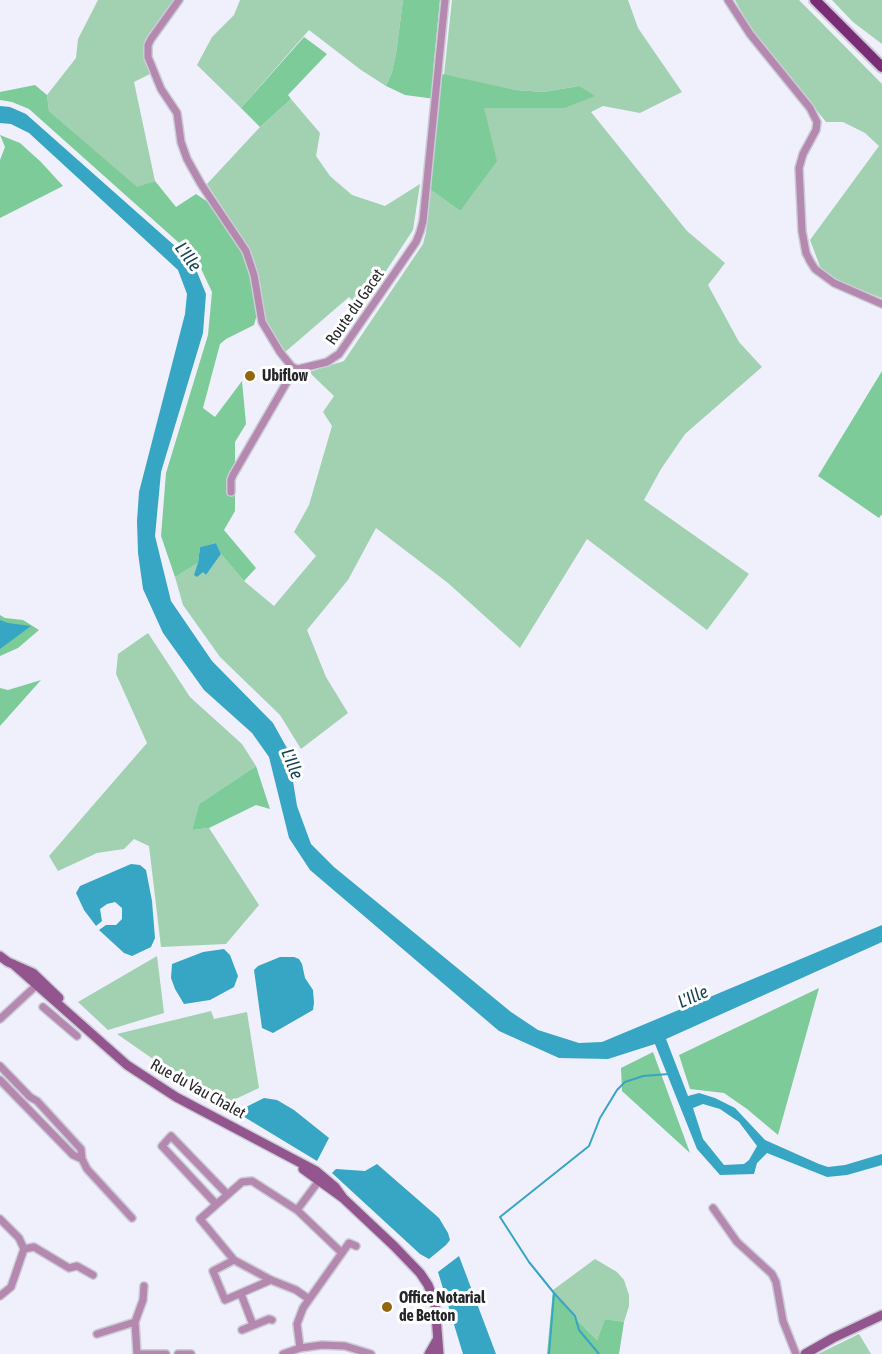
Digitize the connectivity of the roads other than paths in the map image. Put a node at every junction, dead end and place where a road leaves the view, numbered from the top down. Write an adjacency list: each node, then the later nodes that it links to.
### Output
1 (179, 0): 7 (street)
2 (445, 0): 7 (street, Route du Gacet)
3 (728, 0): 6 (street)
4 (815, 0): 5 (main road)
5 (882, 67)
6 (882, 304)
7 (295, 368): 8 (street)
8 (231, 492)
9 (0, 956): 10 (street, Rue du Vau Chalet)
10 (40, 983): 12 (street, Rue du Vau Chalet); 13 (street)
11 (43, 1007): 14 (street)
12 (69, 1015): 14 (street); 21 (street, Rue du Vau Chalet)
13 (0, 1019)
14 (63, 1024): 15 (street)
15 (77, 1035)
16 (0, 1066): 18 (street)
17 (0, 1080): 19 (street)
18 (30, 1098): 19 (street); 20 (street)
19 (23, 1105): 20 (street)
20 (82, 1159): 26 (street)
21 (321, 1178): 25 (street); 44 (street, Rue du Vau Chalet)
22 (227, 1194): 23 (street); 23 (street); 25 (street)
23 (216, 1204): 31 (street)
24 (713, 1208): 54 (street)
25 (297, 1210): 30 (street)
26 (132, 1218)
27 (0, 1219): 29 (street)
28 (356, 1245): 30 (street)
29 (24, 1249): 32 (street); 36 (street)
30 (342, 1253): 37 (street)
31 (234, 1260): 33 (street); 35 (street)
32 (93, 1275)
33 (271, 1280): 35 (street); 37 (street)
34 (144, 1286): 40 (street)
35 (241, 1293): 41 (street)
36 (0, 1296)
37 (309, 1299): 45 (street)
38 (882, 1315): 55 (street)
39 (272, 1320): 41 (street)
40 (135, 1322): 43 (street); 46 (street)
41 (253, 1325): 42 (street)
42 (242, 1330)
43 (97, 1334)
44 (439, 1335): 52 (street); 53 (street, Rue du Vau Chalet)
45 (300, 1348): 50 (street); 51 (street)
46 (137, 1354): 47 (street)
47 (166, 1354)
48 (178, 1354): 49 (street)
49 (191, 1354)
50 (283, 1354)
51 (371, 1354)
52 (429, 1354)
53 (439, 1354)
54 (796, 1354)
55 (805, 1354)

